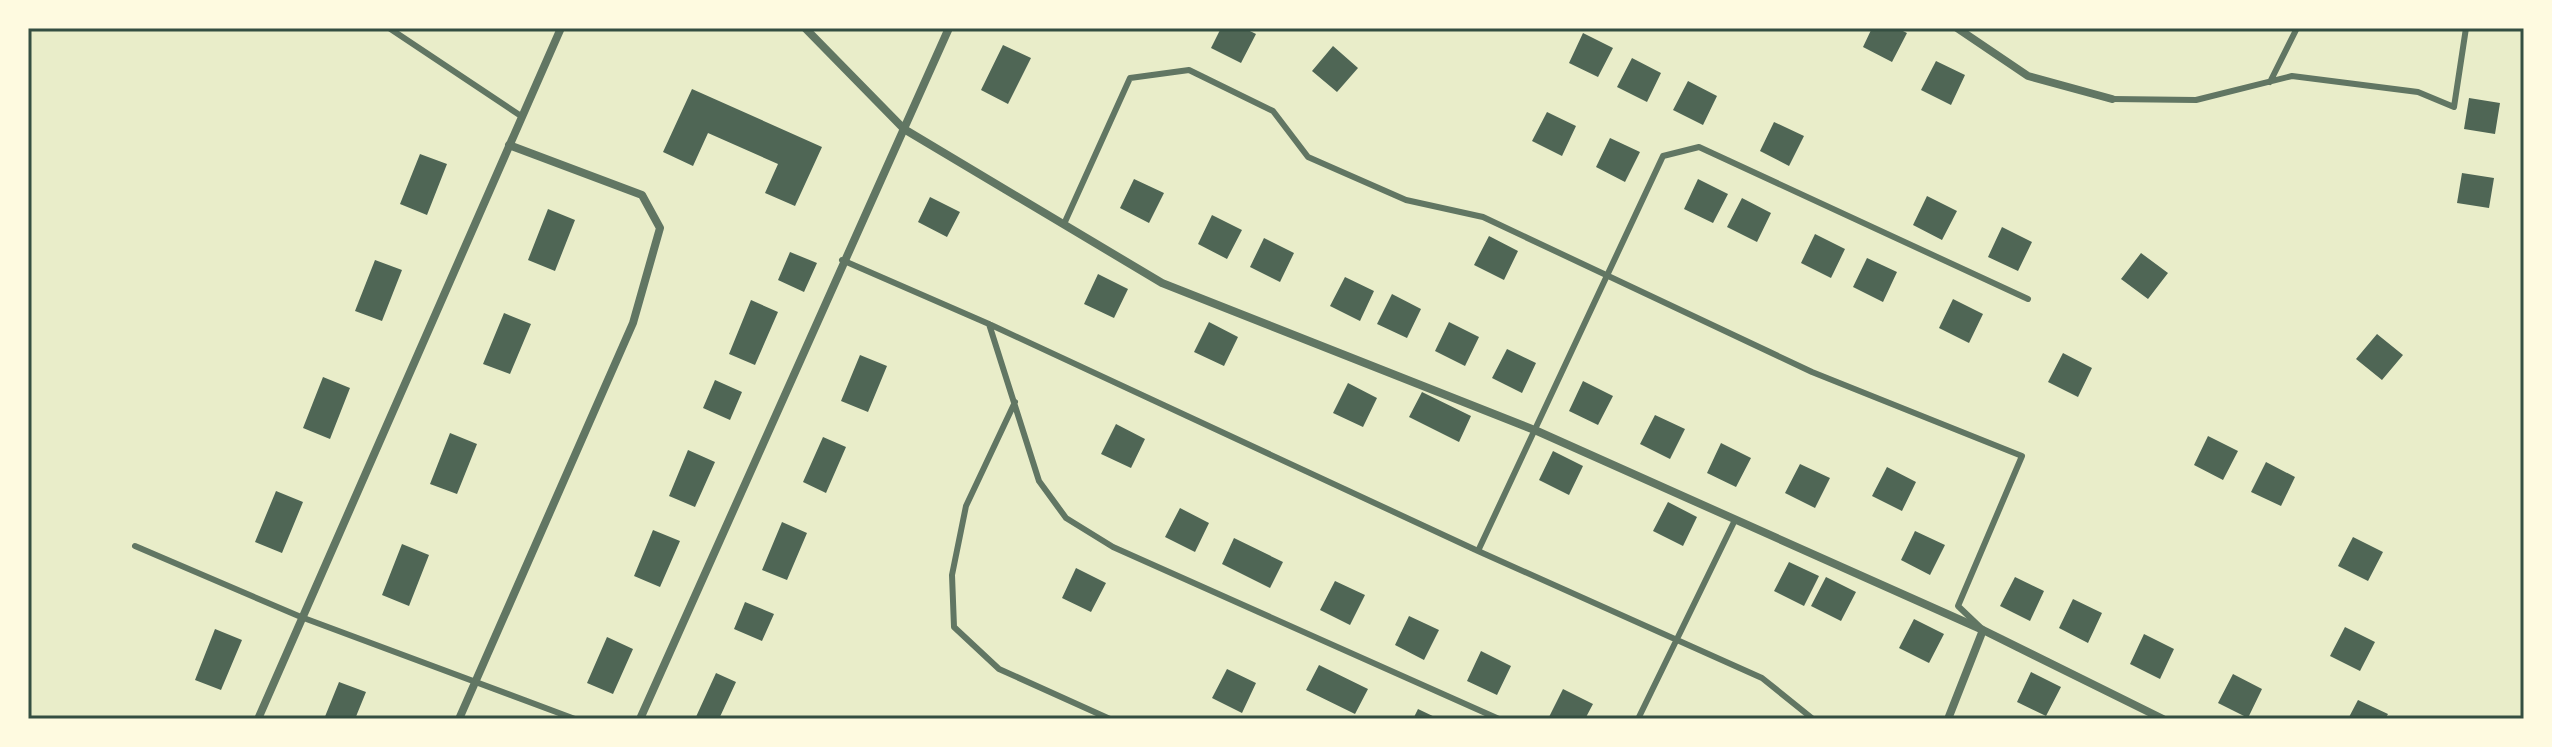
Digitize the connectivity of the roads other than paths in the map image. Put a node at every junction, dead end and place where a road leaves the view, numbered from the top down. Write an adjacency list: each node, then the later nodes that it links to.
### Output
1 (389, 28): 10 (lane)
2 (561, 28): 10 (street)
3 (805, 28): 11 (street)
4 (949, 28): 11 (street)
5 (1957, 28): 9 (street)
6 (2297, 28): 8 (lane)
7 (2466, 28): 8 (lane)
8 (2270, 82): 9 (lane)
9 (2112, 99)
10 (521, 116): 12 (street)
11 (904, 129): 13 (street); 14 (street)
12 (509, 145): 23 (street); 26 (street)
13 (1064, 224): 15 (lane); 19 (street)
14 (842, 260): 17 (lane); 30 (street)
15 (1605, 277): 16 (lane); 19 (lane); 24 (lane)
16 (2028, 299)
17 (989, 324): 18 (lane); 22 (lane)
18 (1015, 402): 31 (lane); 32 (lane)
19 (1537, 431): 20 (street); 22 (lane)
20 (1734, 522): 24 (street); 25 (lane)
21 (135, 546): 23 (lane)
22 (1478, 551): 25 (lane)
23 (301, 617): 26 (lane); 27 (street)
24 (1983, 630): 35 (street); 36 (street)
25 (1675, 639): 33 (lane); 34 (lane)
26 (475, 683): 28 (street); 29 (lane)
27 (258, 719)
28 (459, 719)
29 (575, 719)
30 (640, 719)
31 (1110, 719)
32 (1499, 719)
33 (1638, 719)
34 (1813, 719)
35 (1948, 719)
36 (2163, 719)

